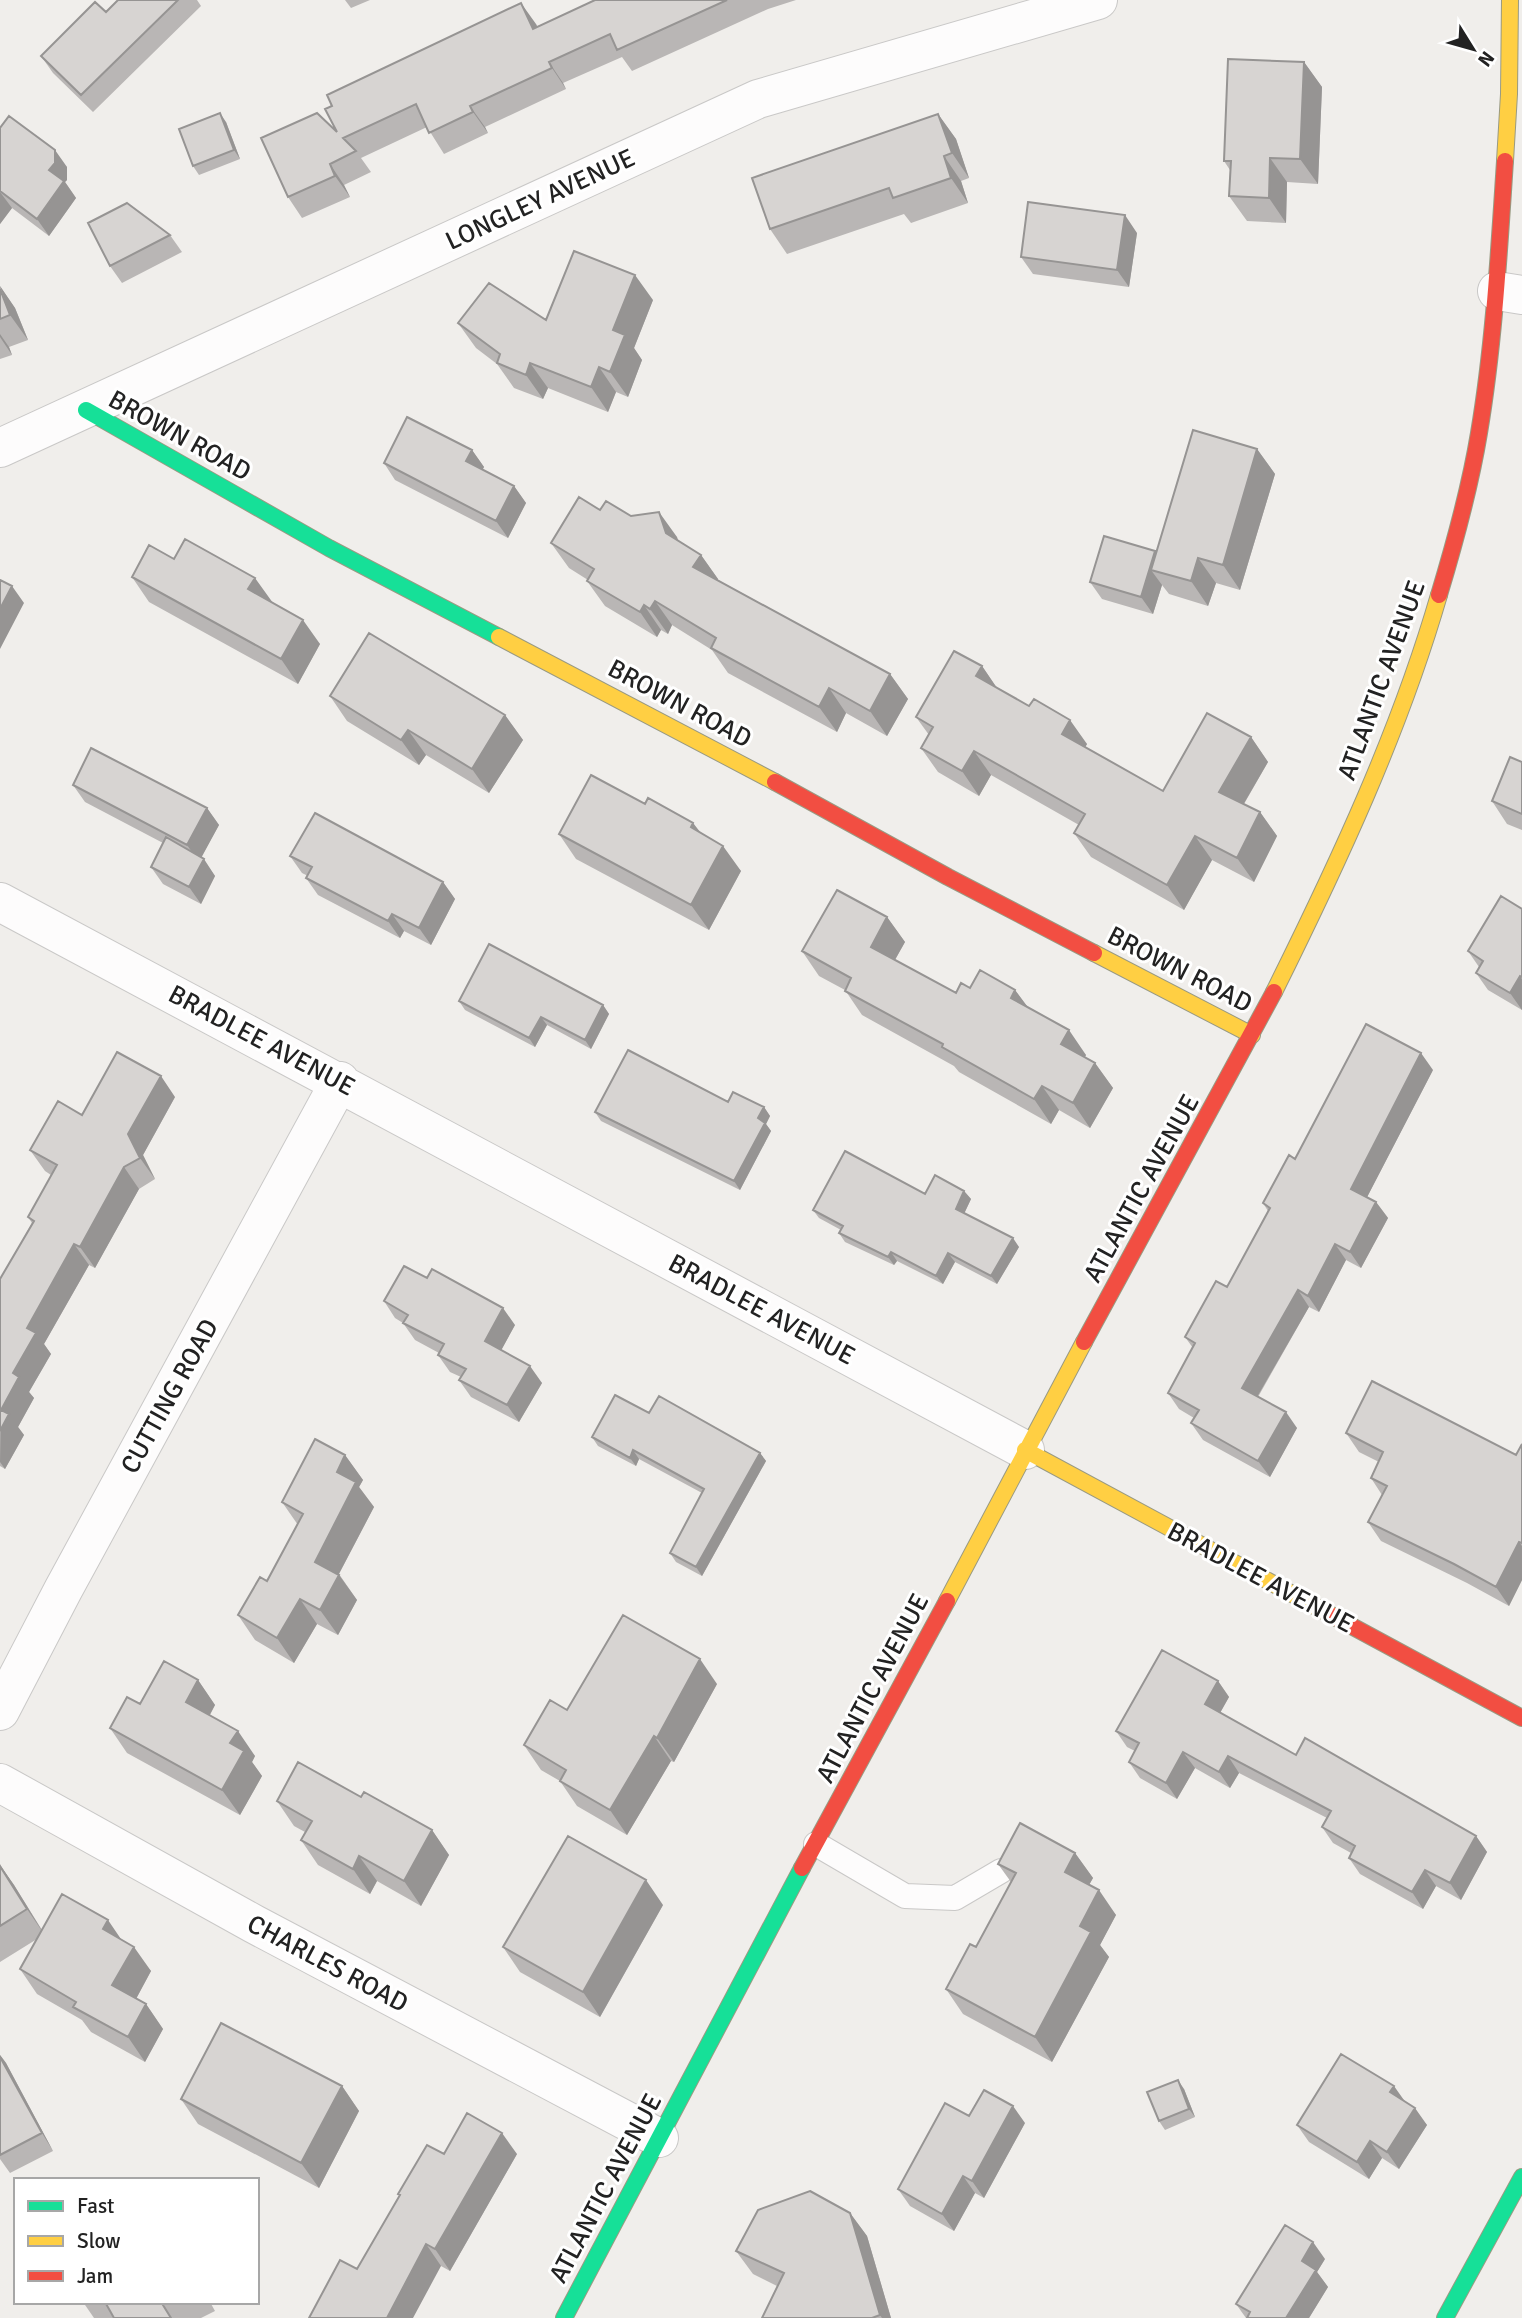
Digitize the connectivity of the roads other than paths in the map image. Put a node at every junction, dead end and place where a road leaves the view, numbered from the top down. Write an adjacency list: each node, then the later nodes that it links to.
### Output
1 (1098, 0): 4 (street, LONGLEY AVENUE)
2 (1510, 0): 3 (main road, ATLANTIC AVENUE)
3 (1510, 293): 7 (main road, ATLANTIC AVENUE)
4 (86, 410): 5 (street, LONGLEY AVENUE); 7 (main road, BROWN ROAD)
5 (0, 448)
6 (0, 902): 8 (street, BRADLEE AVENUE)
7 (1252, 1035): 9 (main road, ATLANTIC AVENUE)
8 (340, 1082): 9 (street, BRADLEE AVENUE); 10 (street, CUTTING ROAD)
9 (1026, 1450): 11 (main road, BRADLEE AVENUE); 13 (main road, ATLANTIC AVENUE)
10 (0, 1711)
11 (1522, 1718)
12 (0, 1783): 15 (street, CHARLES ROAD)
13 (816, 1844): 14 (lane); 15 (main road, ATLANTIC AVENUE)
14 (1001, 1871)
15 (659, 2138): 17 (main road, ATLANTIC AVENUE)
16 (1518, 2194): 18 (main road)
17 (564, 2318)
18 (1445, 2318)

